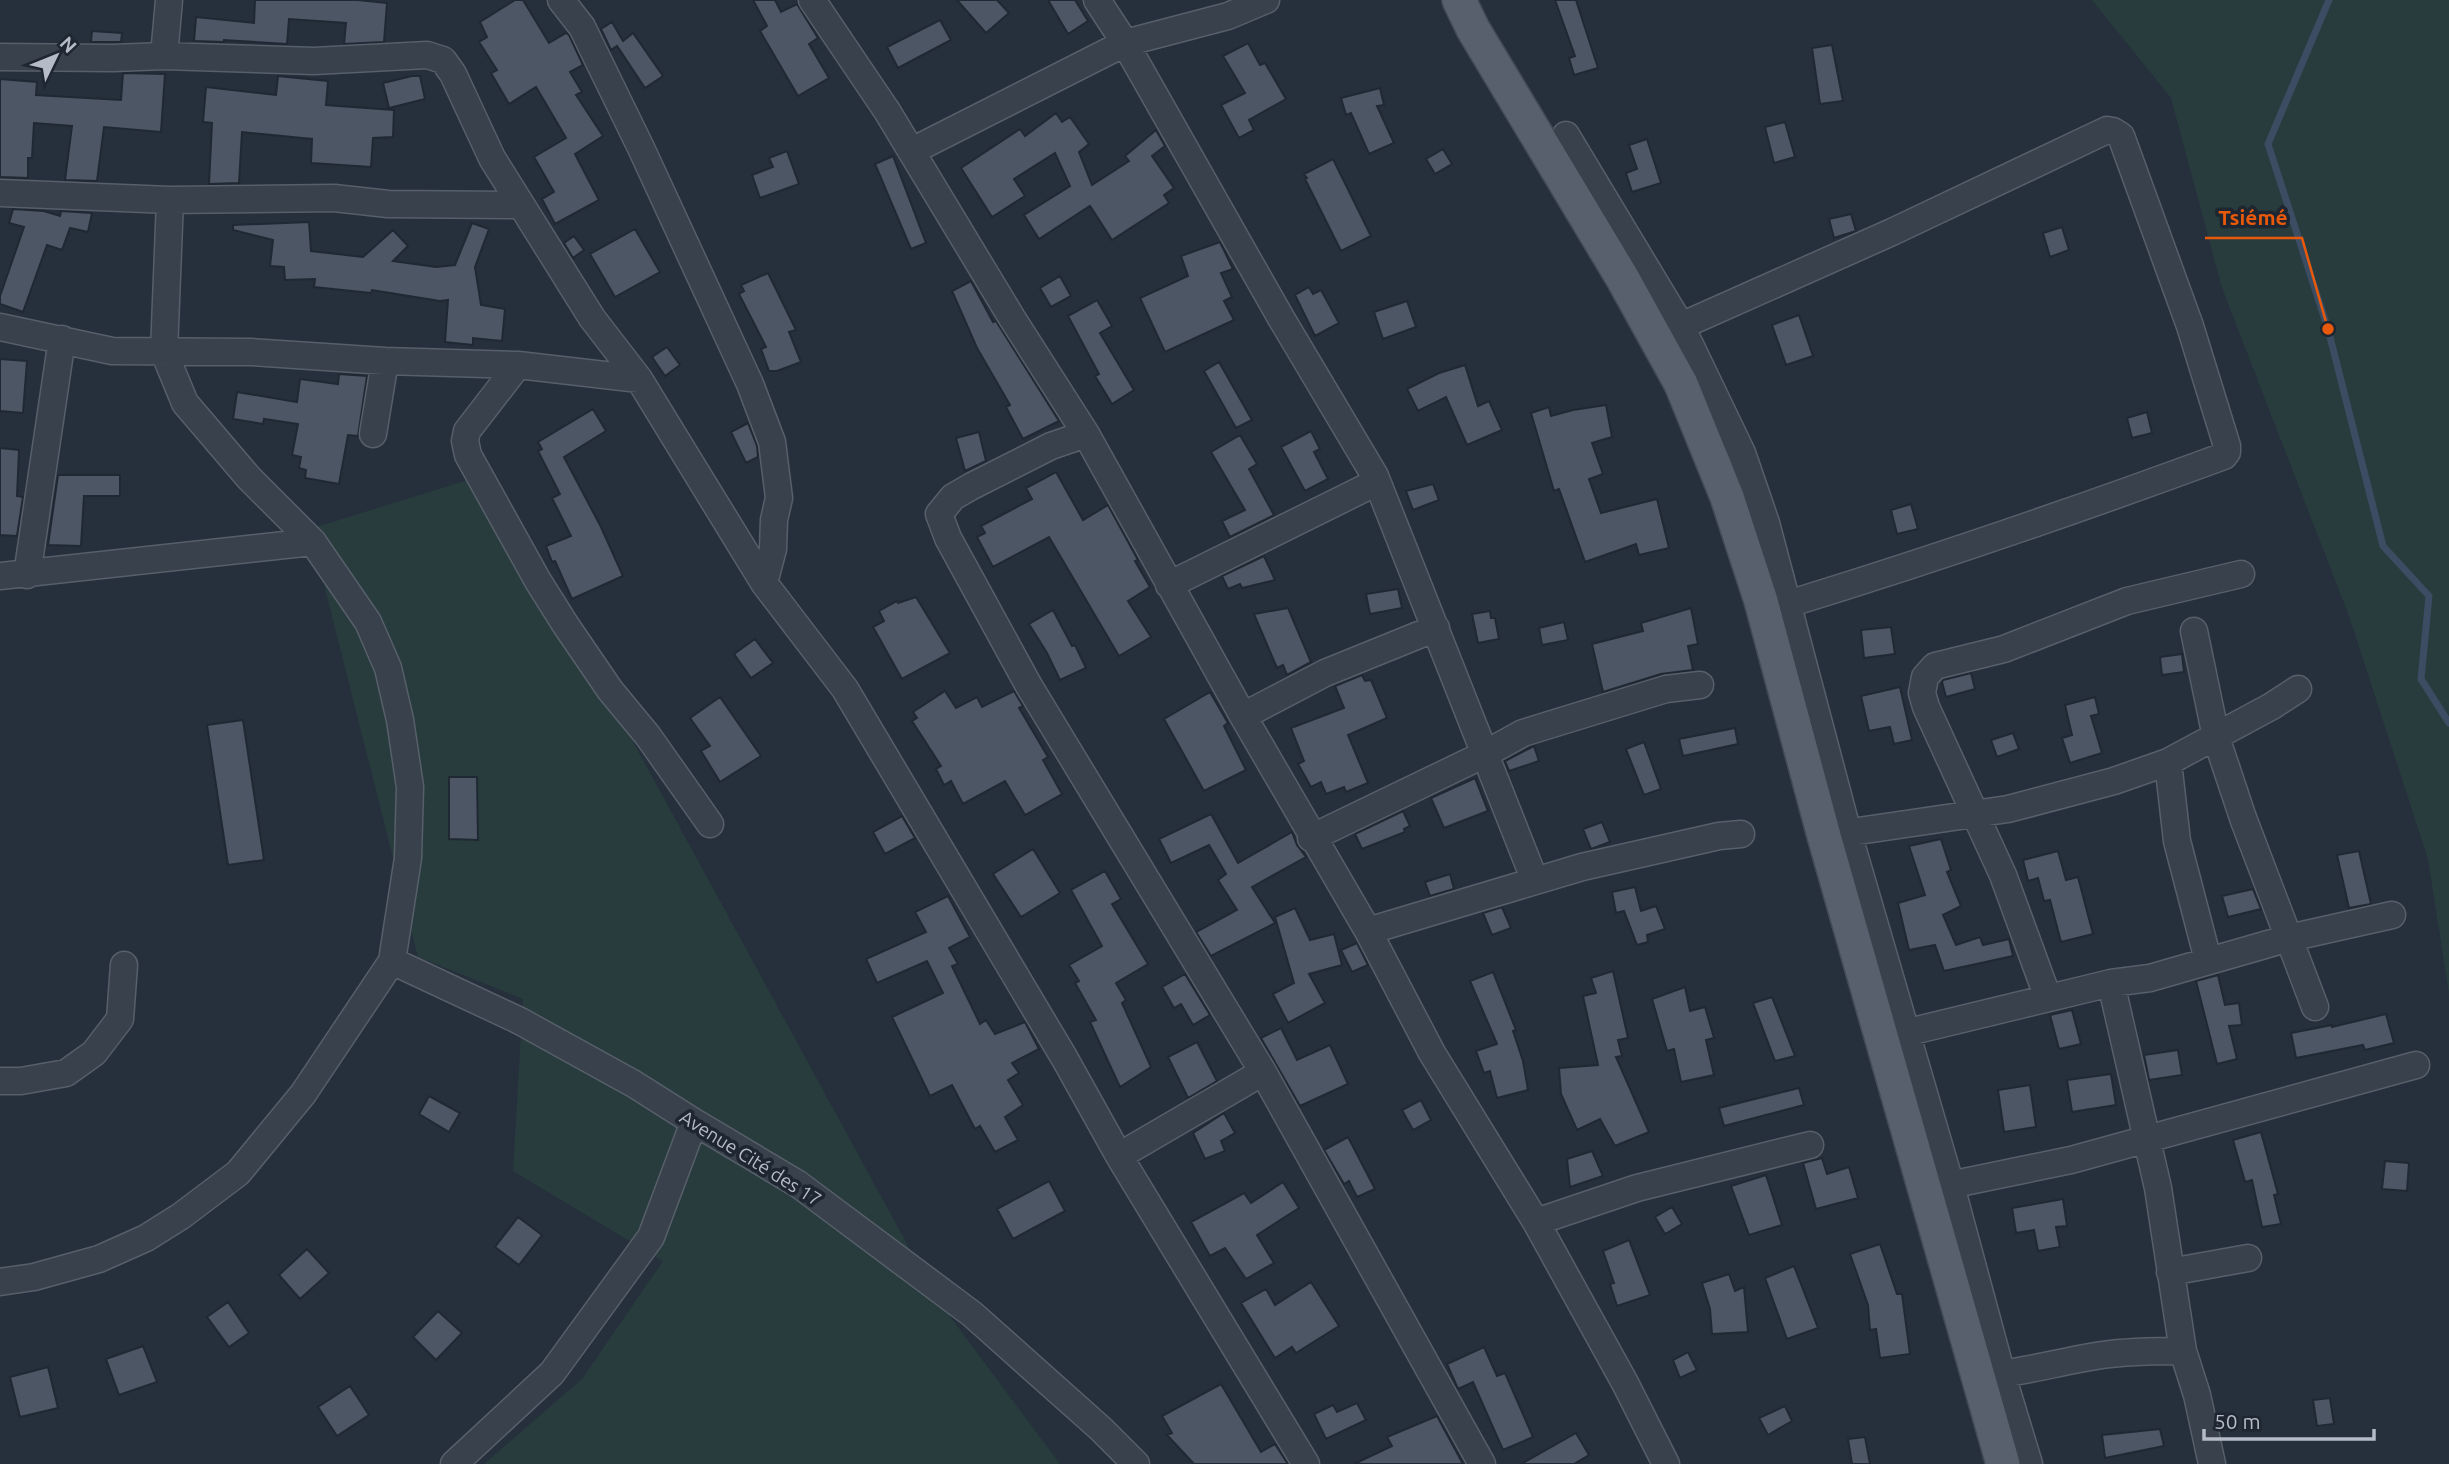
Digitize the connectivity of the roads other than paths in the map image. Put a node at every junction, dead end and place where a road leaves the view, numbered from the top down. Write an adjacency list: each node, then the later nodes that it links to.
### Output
1 (169, 0): 9 (street)
2 (561, 0): 30 (street)
3 (812, 0): 12 (street)
4 (1097, 0): 8 (street)
5 (1266, 0): 7 (street)
6 (1459, 0): 44 (main road)
7 (1225, 8): 8 (street)
8 (1125, 43): 12 (street); 25 (street)
9 (164, 56): 10 (street); 15 (street)
10 (0, 57)
11 (1566, 135): 17 (street)
12 (912, 151): 24 (street)
13 (0, 194): 14 (street)
14 (170, 200): 15 (street); 19 (street)
15 (521, 205): 22 (street)
16 (0, 327): 18 (street)
17 (1681, 327): 32 (street); 32 (street)
18 (62, 339): 19 (street); 28 (street)
19 (164, 352): 20 (street); 26 (street)
20 (385, 361): 21 (street); 23 (street)
21 (518, 365): 22 (street); 42 (street)
22 (639, 379): 30 (street)
23 (373, 434)
24 (1086, 434): 31 (street); 58 (street)
25 (1377, 482): 31 (street); 33 (street)
26 (313, 542): 28 (street); 51 (street)
27 (2241, 574): 41 (street)
28 (27, 575): 29 (street)
29 (0, 576)
30 (764, 583): 63 (street)
31 (1169, 585): 37 (street)
32 (1788, 604): 44 (street)
33 (1436, 628): 37 (street); 39 (street)
34 (2194, 631): 38 (street)
35 (1700, 685): 39 (street)
36 (2298, 689): 38 (street)
37 (1242, 716): 45 (street)
38 (2216, 737): 40 (street); 49 (street)
39 (1485, 754): 45 (street); 46 (street)
40 (2168, 762): 41 (street); 50 (street)
41 (1975, 814): 44 (street); 54 (street)
42 (710, 824)
43 (1741, 834): 46 (street)
44 (1835, 834): 56 (main road)
45 (1311, 838): 48 (street)
46 (1535, 881): 48 (street)
47 (2392, 915): 49 (street)
48 (1368, 931): 65 (street)
49 (2289, 938): 50 (street); 55 (street)
50 (2208, 960): 53 (street)
51 (392, 961): 60 (street, Avenue Cité des 17); 68 (street)
52 (124, 965): 59 (street)
53 (2111, 983): 54 (street); 61 (street)
54 (2048, 998): 56 (street)
55 (2315, 1007)
56 (1894, 1036): 64 (main road)
57 (2416, 1065): 61 (street)
58 (1264, 1072): 63 (street); 74 (street)
59 (0, 1081)
60 (694, 1122): 71 (street); 72 (street, Avenue Cité des 17)
61 (2147, 1139): 64 (street); 67 (street)
62 (1810, 1144): 65 (street)
63 (1119, 1156): 73 (street)
64 (1937, 1188): 70 (main road)
65 (1536, 1222): 75 (street)
66 (2248, 1258): 67 (street)
67 (2170, 1272): 69 (street)
68 (0, 1282)
69 (2183, 1350): 70 (street); 78 (street)
70 (1990, 1376): 76 (main road); 77 (street)
71 (454, 1464)
72 (1136, 1464)
73 (1306, 1464)
74 (1482, 1464)
75 (1666, 1464)
76 (2003, 1464)
77 (2029, 1464)
78 (2212, 1464)

